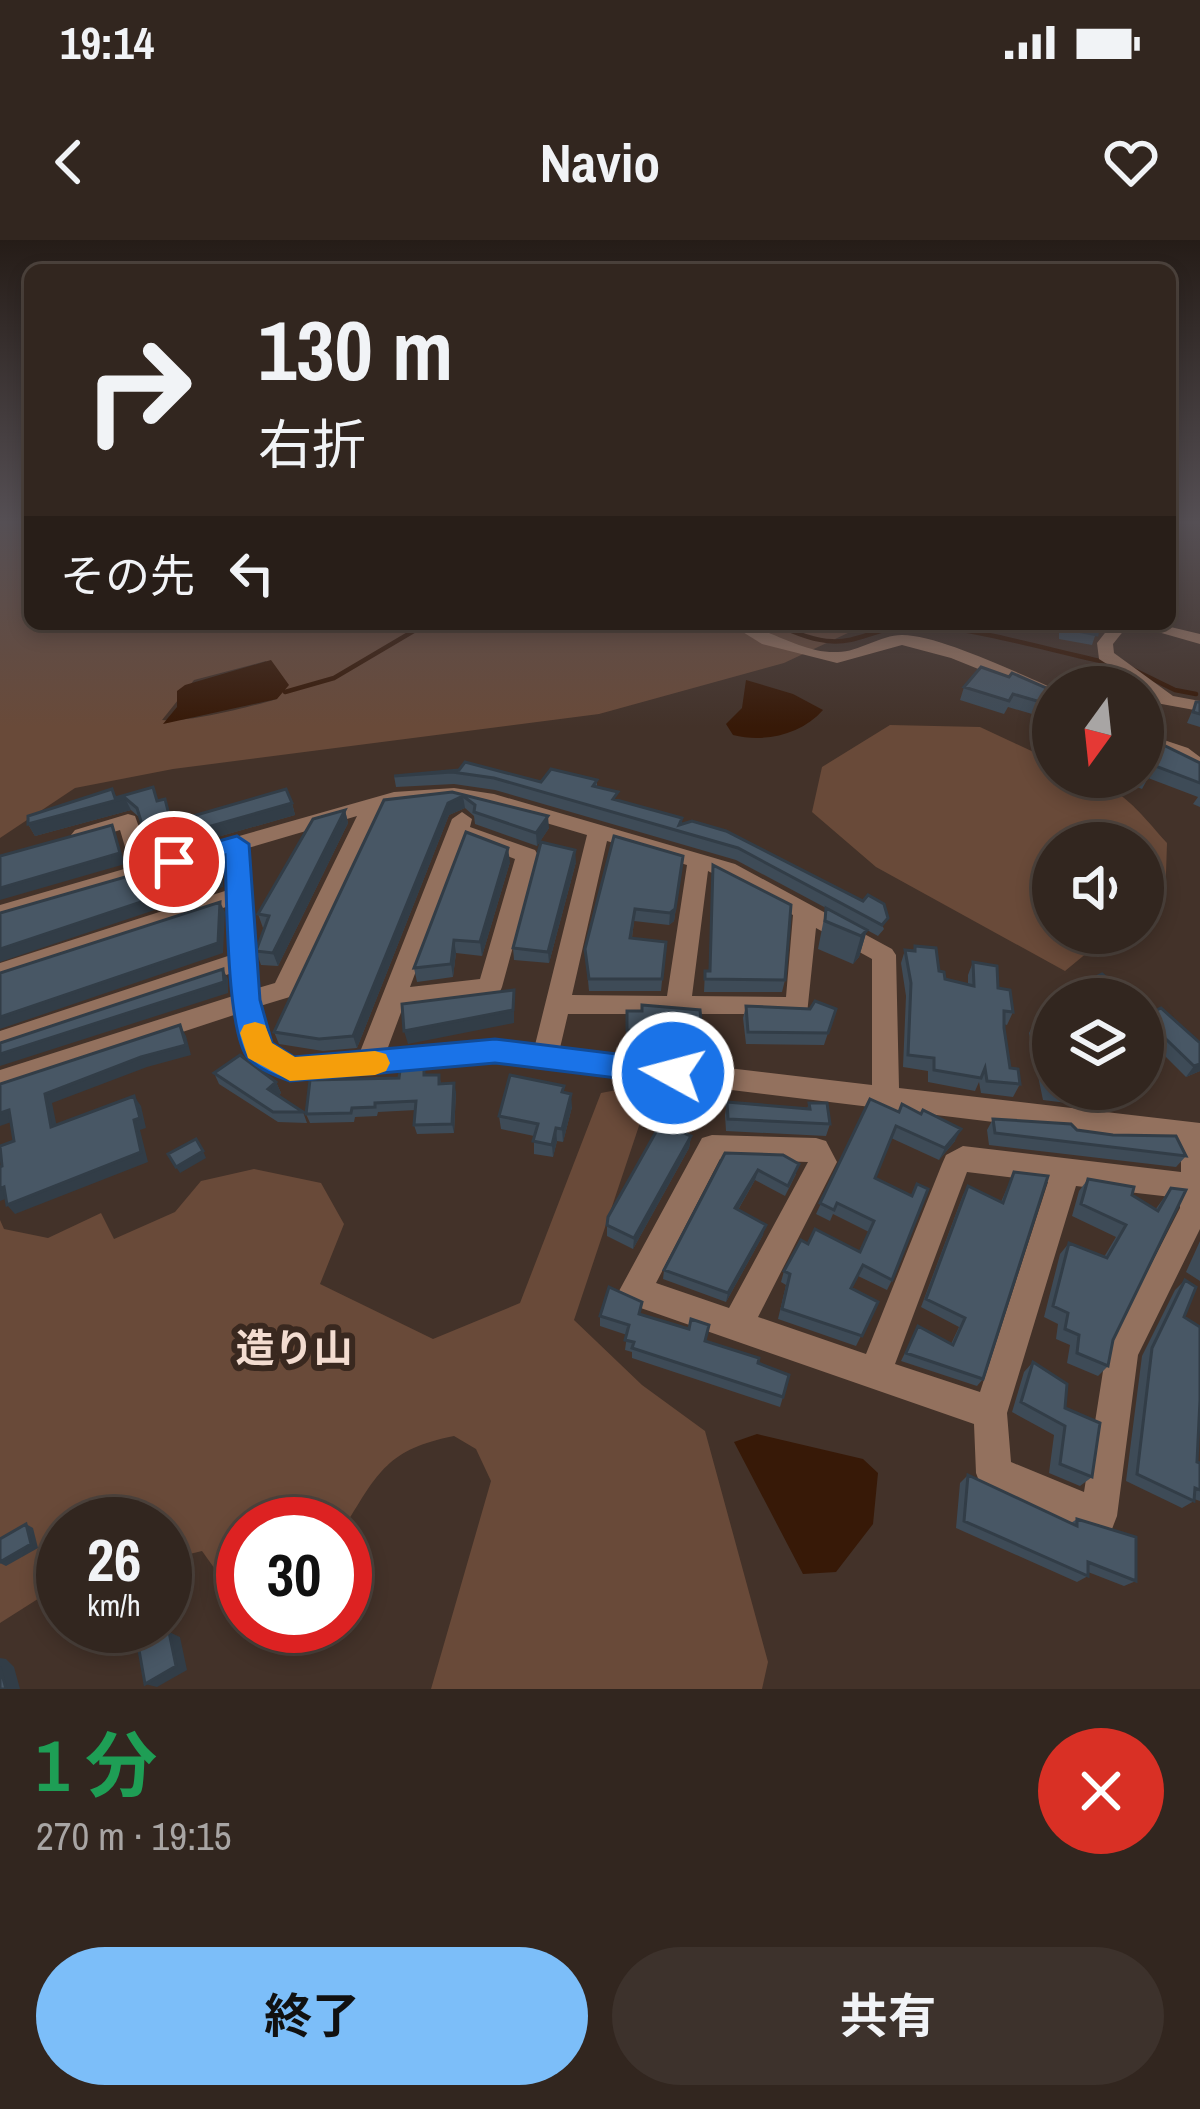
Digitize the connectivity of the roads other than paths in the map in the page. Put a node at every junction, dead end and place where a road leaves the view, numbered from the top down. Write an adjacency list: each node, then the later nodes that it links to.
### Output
1 (749, 630): 5 (street)
2 (1117, 630): 6 (street)
3 (1163, 630): 4 (street)
4 (1200, 639)
5 (1032, 685)
6 (1166, 697): 7 (street)
7 (1200, 706)
8 (1164, 746): 9 (street)
9 (1200, 767)
10 (471, 797): 11 (street); 12 (street); 13 (street)
11 (372, 805): 15 (street); 24 (street)
12 (458, 830): 23 (street); 23 (street)
13 (598, 832): 16 (street); 25 (street)
14 (64, 839): 17 (street)
15 (237, 844): 17 (street); 18 (street)
16 (698, 862): 20 (street); 26 (street)
17 (142, 871): 19 (street)
18 (241, 894): 21 (street); 22 (street)
19 (0, 913)
20 (805, 914): 26 (street); 31 (street)
21 (246, 958): 24 (street); 27 (street)
22 (0, 972)
23 (393, 999): 29 (street)
24 (246, 1000): 29 (street); 30 (street)
25 (559, 1004): 26 (street); 28 (street)
26 (678, 1004)
27 (0, 1041)
28 (545, 1057): 29 (street); 31 (street)
29 (369, 1064)
30 (0, 1081)
31 (886, 1099): 32 (street)
32 (1197, 1134): 34 (street)
33 (1066, 1172): 34 (street); 36 (street); 37 (street)
34 (1196, 1187): 37 (street)
35 (738, 1323): 35 (street); 36 (street)
36 (875, 1373): 37 (street)
37 (990, 1413)

